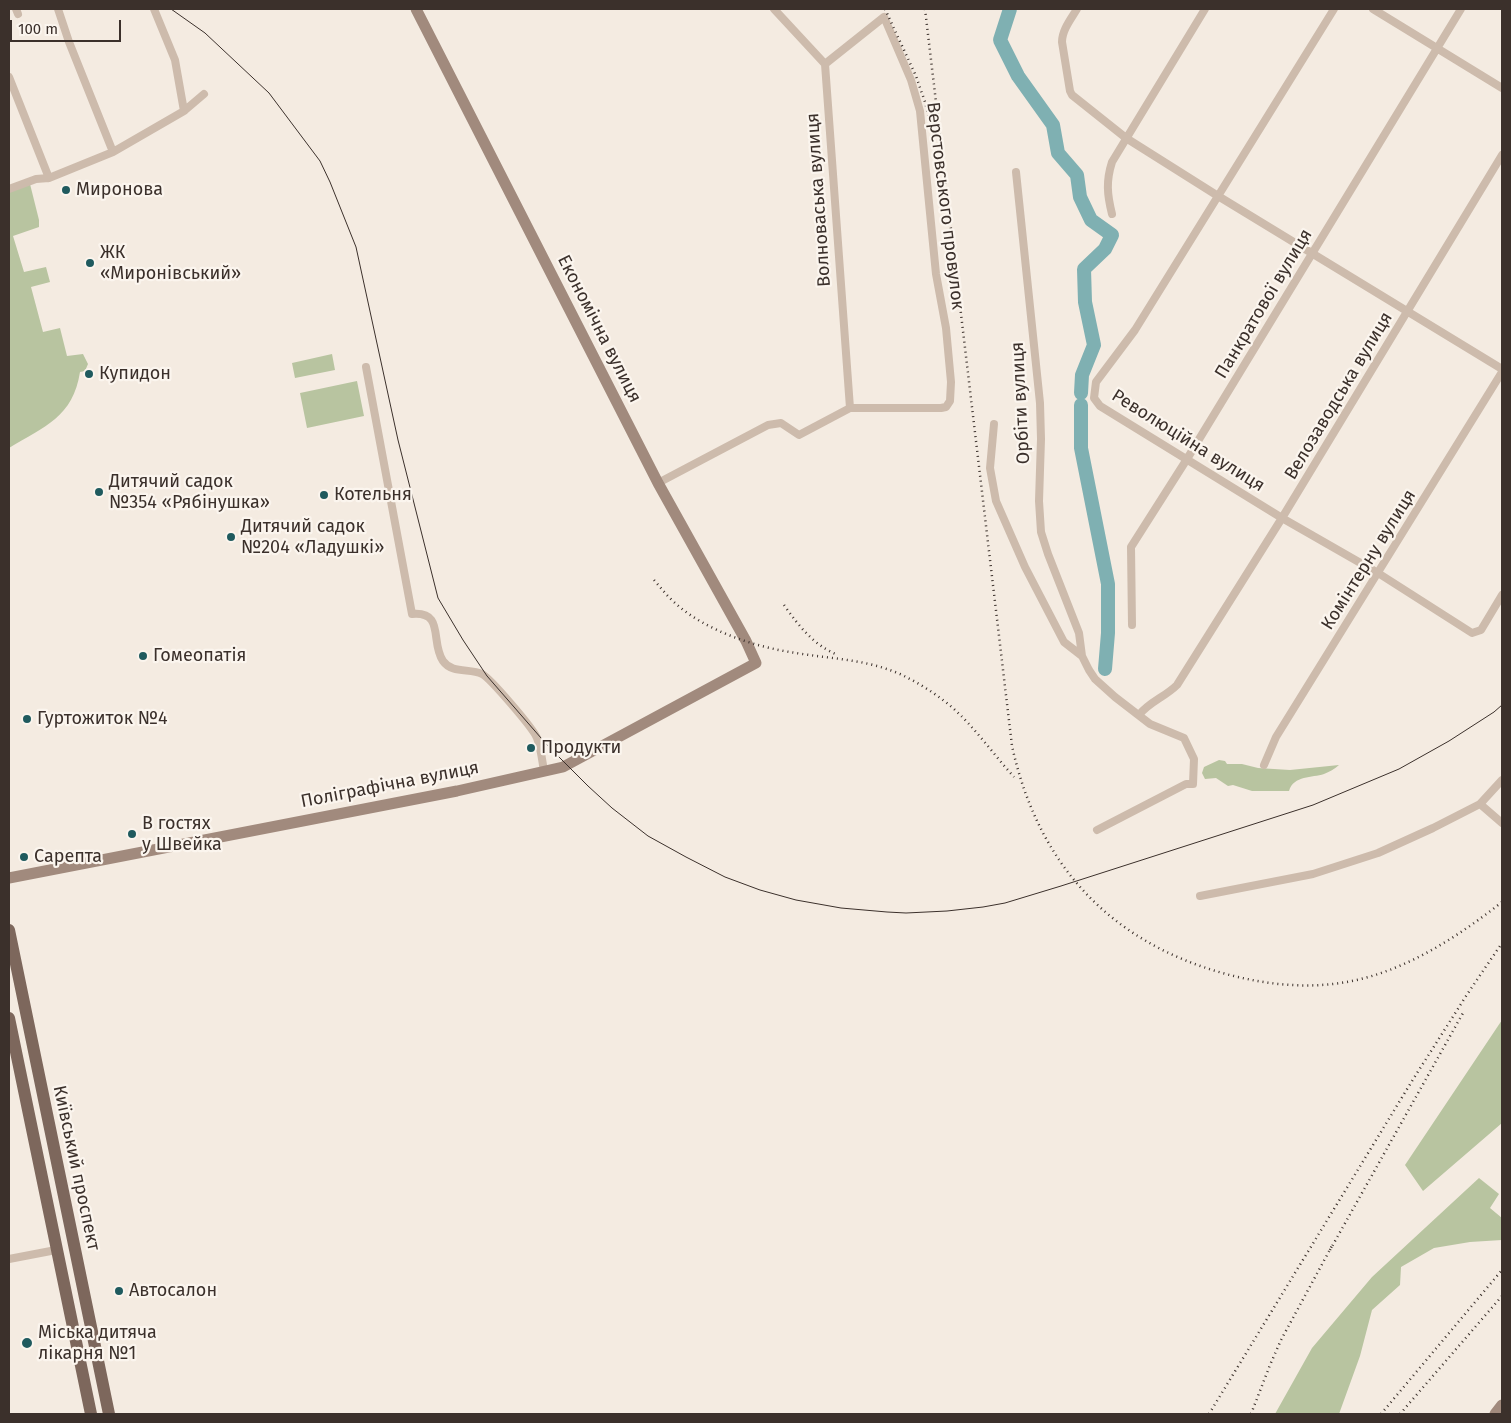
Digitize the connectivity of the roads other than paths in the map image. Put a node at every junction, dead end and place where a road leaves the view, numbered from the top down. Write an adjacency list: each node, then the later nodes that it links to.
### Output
1 (58, 9): 17 (street)
2 (154, 9): 15 (street)
3 (416, 9): 31 (street, Економічна вулиця)
4 (774, 9): 11 (street)
5 (1077, 9): 16 (street)
6 (1205, 9): 16 (street)
7 (1334, 9): 22 (street, Революційна вулиця)
8 (1373, 9): 10 (street)
9 (1461, 9): 10 (street, Панкратової вулиця)
10 (1438, 48): 13 (street); 24 (street, Панкратової вулиця)
11 (825, 64): 28 (street, Волноваська вулиця); 28 (street, Верстовського провулок)
12 (9, 77): 20 (street)
13 (1502, 88)
14 (204, 94): 15 (street)
15 (184, 111): 17 (street)
16 (1126, 138): 22 (street); 23 (street)
17 (113, 152): 20 (street)
18 (1502, 156): 25 (street, Велозаводська вулиця)
19 (1016, 172): 36 (street, Орбіти вулиця)
20 (49, 178): 21 (street)
21 (9, 189)
22 (1218, 196): 24 (street); 30 (street, Революційна вулиця)
23 (1112, 214)
24 (1312, 253): 25 (street); 30 (street, Панкратової вулиця)
25 (1407, 312): 27 (street); 32 (street, Велозаводська вулиця)
26 (366, 367): 40 (street)
27 (1502, 371): 33 (street, Комінтерну вулиця)
28 (850, 408): 31 (street)
29 (994, 424): 36 (street)
30 (1187, 459): 32 (street, Революційна вулиця); 35 (street, Панкратової вулиця)
31 (658, 483): 37 (street, Економічна вулиця)
32 (1282, 518): 33 (street, Революційна вулиця); 38 (street, Велозаводська вулиця)
33 (1378, 574): 34 (street, Революційна вулиця); 39 (street, Комінтерну вулиця)
34 (1502, 595)
35 (1132, 625)
36 (1082, 656): 38 (street)
37 (756, 662): 40 (street, Поліграфічна вулиця)
38 (1138, 715): 44 (street)
39 (1264, 765)
40 (544, 771): 45 (street, Поліграфічна вулиця)
41 (1502, 780): 42 (street)
42 (1480, 804): 43 (street); 46 (street)
43 (1502, 822)
44 (1097, 830)
45 (9, 878)
46 (1200, 896)
47 (9, 930): 53 (main road, Київський проспект)
48 (9, 1018): 49 (main road, Київський проспект)
49 (56, 1250): 50 (street); 52 (main road, Київський проспект)
50 (9, 1259)
51 (1502, 1405): 54 (street)
52 (91, 1414)
53 (109, 1414)
54 (1495, 1414)

